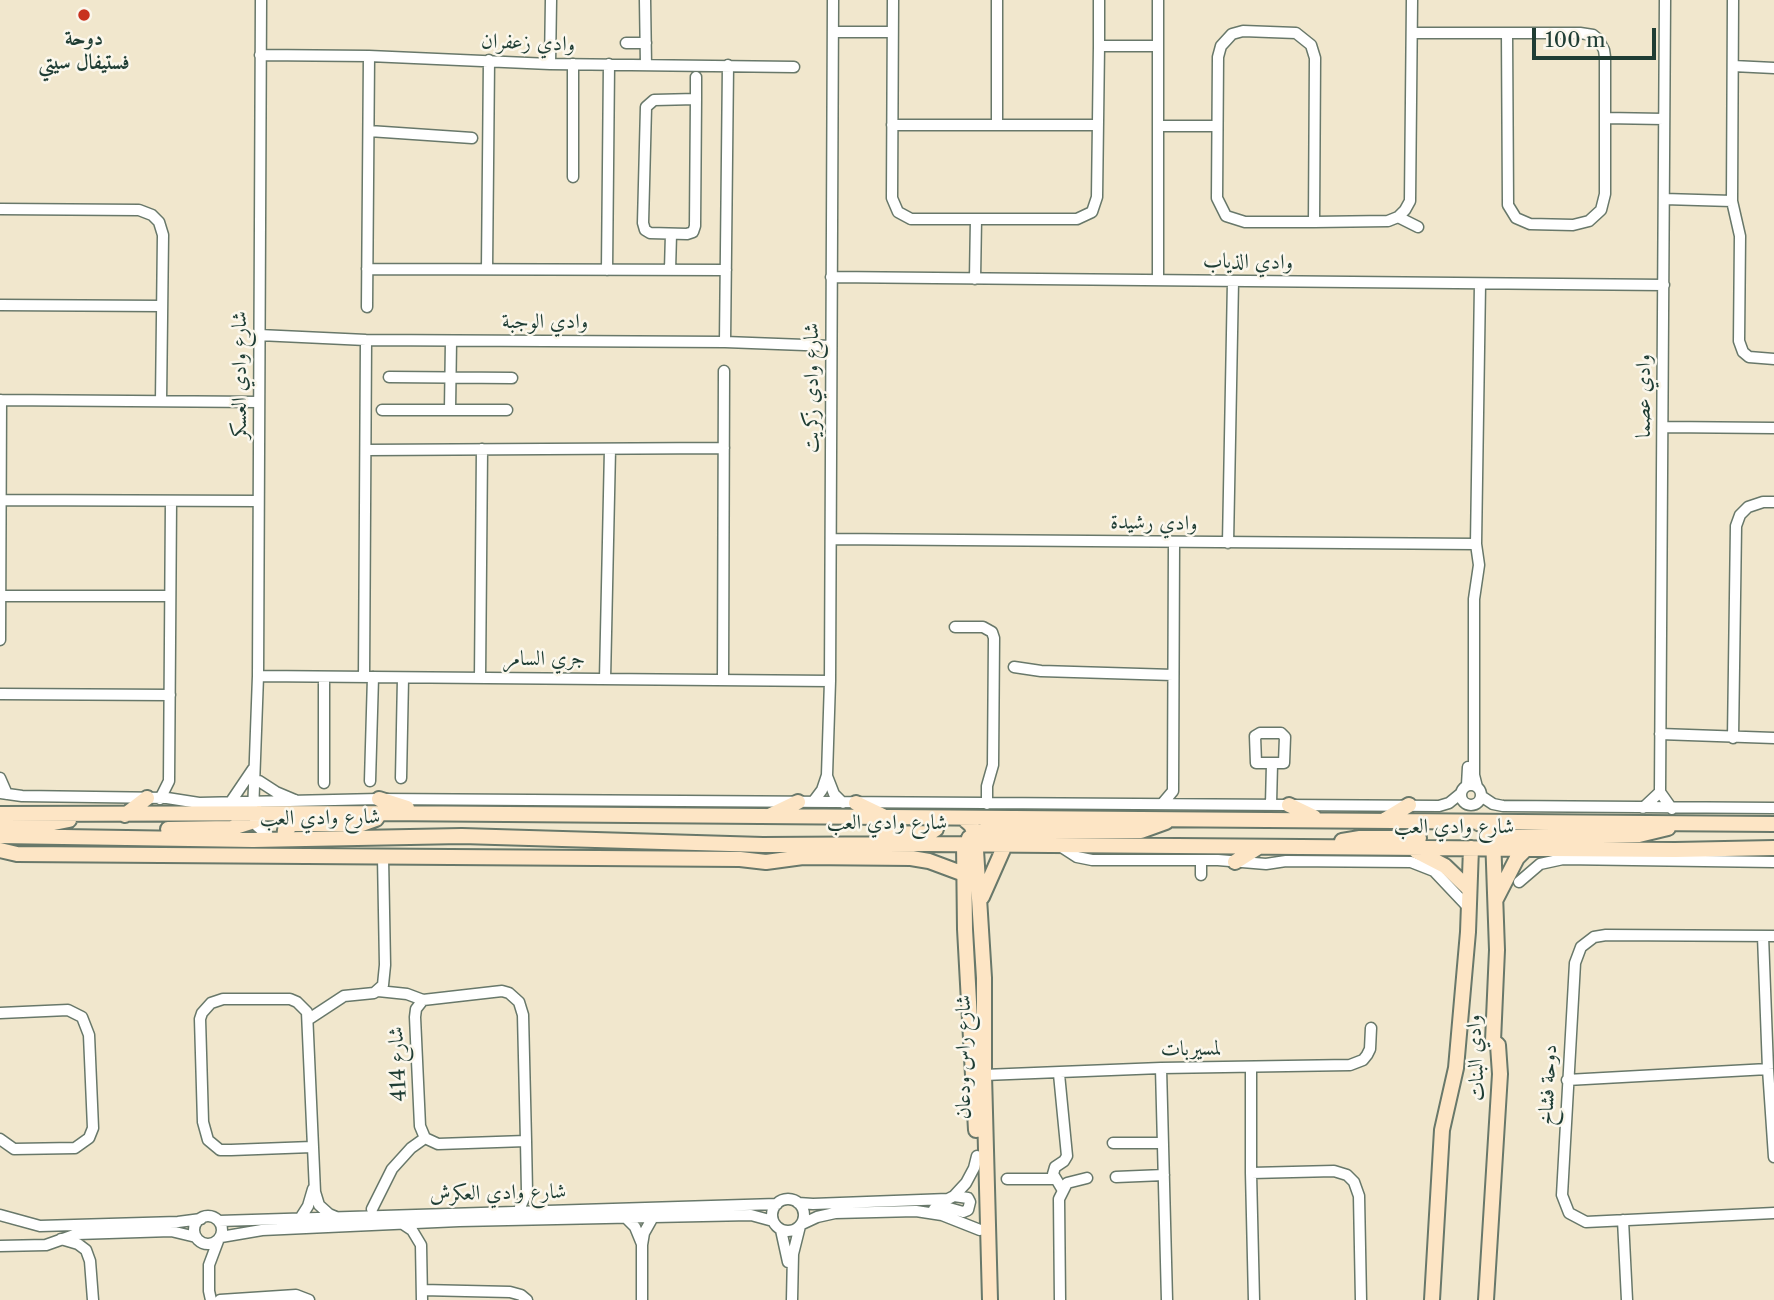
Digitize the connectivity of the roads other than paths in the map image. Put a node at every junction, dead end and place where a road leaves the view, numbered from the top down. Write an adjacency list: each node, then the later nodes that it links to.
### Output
1 (261, 0): 20 (street, شارع وادي العسكر)
2 (551, 0): 23 (street)
3 (645, 0): 17 (street)
4 (833, 0): 12 (street, شارع وادي زكريت)
5 (893, 0): 13 (street)
6 (997, 0): 36 (street)
7 (1099, 0): 18 (street)
8 (1158, 0): 19 (street)
9 (1412, 0): 14 (street)
10 (1665, 0): 34 (street, وادي عصما)
11 (1733, 0): 29 (street)
12 (833, 32): 13 (street); 56 (street, شارع وادي زكريت)
13 (892, 32): 35 (street)
14 (1412, 33): 15 (street); 46 (street)
15 (1507, 33): 33 (street); 33 (street)
16 (626, 43): 17 (street)
17 (646, 43): 26 (street)
18 (1099, 46): 19 (street); 37 (street)
19 (1158, 46): 38 (street)
20 (260, 55): 21 (street, وادي زعفران); 65 (street, شارع وادي العسكر)
21 (369, 56): 22 (street, وادي زعفران); 40 (street)
22 (489, 60): 23 (street, وادي زعفران); 52 (street)
23 (550, 64): 24 (street, وادي زعفران)
24 (573, 64): 25 (street, وادي زعفران); 42 (street)
25 (609, 64): 26 (street, وادي زعفران); 53 (street)
26 (646, 65): 27 (street, وادي زعفران)
27 (728, 65): 28 (street, وادي زعفران); 55 (street)
28 (794, 66)
29 (1733, 66): 30 (street); 44 (street)
30 (1774, 68)
31 (696, 77): 32 (street)
32 (696, 99): 50 (street); 50 (street)
33 (1605, 118): 34 (street)
34 (1664, 119): 43 (street, وادي عصما)
35 (892, 125): 36 (street); 47 (street)
36 (997, 125): 37 (street)
37 (1098, 125): 47 (street)
38 (1158, 126): 39 (street); 58 (street)
39 (1217, 126): 48 (street); 48 (street)
40 (369, 131): 41 (street); 51 (street)
41 (472, 138)
42 (573, 177)
43 (1664, 199): 44 (street); 61 (street, وادي عصما)
44 (1732, 201): 70 (street)
45 (0, 209): 63 (street)
46 (1398, 217): 48 (street); 49 (street)
47 (976, 219): 57 (street)
48 (1314, 222)
49 (1418, 227)
50 (671, 234): 54 (street)
51 (367, 269): 52 (street); 64 (street)
52 (487, 270): 53 (street)
53 (607, 270): 54 (street)
54 (670, 270): 55 (street)
55 (726, 270): 68 (street)
56 (831, 277): 57 (street, وادي الذياب); 69 (street, شارع وادي زكريت)
57 (975, 279): 58 (street, وادي الذياب)
58 (1158, 280): 59 (street, وادي الذياب)
59 (1233, 281): 60 (street, وادي الذياب); 93 (street)
60 (1480, 284): 61 (street, وادي الذياب); 94 (street)
61 (1664, 285): 81 (street, وادي عصما)
62 (0, 305): 63 (street)
63 (162, 306): 76 (street)
64 (367, 307)
65 (259, 335): 66 (street, وادي الوجبة); 77 (street, شارع وادي العسكر)
66 (366, 340): 67 (street, وادي الوجبة); 86 (street)
67 (451, 341): 68 (street, وادي الوجبة); 73 (street)
68 (725, 342): 69 (street, وادي الوجبة)
69 (831, 345): 91 (street, شارع وادي زكريت)
70 (1774, 359)
71 (724, 371): 83 (street)
72 (388, 377): 73 (street)
73 (451, 377): 74 (street); 78 (street)
74 (512, 378)
75 (1, 400): 76 (street); 87 (street)
76 (161, 401): 77 (street)
77 (259, 402): 89 (street, شارع وادي العسكر)
78 (450, 409): 79 (street); 80 (street)
79 (507, 410)
80 (383, 411)
81 (1663, 427): 82 (street); 111 (street, وادي عصما)
82 (1774, 428)
83 (724, 448): 85 (street); 107 (street)
84 (482, 449): 85 (street); 86 (street); 105 (street)
85 (610, 449): 106 (street)
86 (366, 450): 103 (street)
87 (1, 500): 88 (street); 95 (street)
88 (171, 501): 89 (street); 96 (street)
89 (258, 501): 101 (street, شارع وادي العسكر)
90 (1774, 502): 112 (street)
91 (832, 539): 92 (street, وادي رشيدة); 108 (street, شارع وادي زكريت)
92 (1174, 543): 93 (street, وادي رشيدة); 100 (street)
93 (1228, 543): 94 (street, وادي رشيدة)
94 (1476, 544): 125 (street)
95 (0, 596): 96 (street); 98 (street)
96 (170, 596): 110 (street)
97 (955, 627): 134 (street)
98 (0, 640)
99 (1014, 667): 100 (street)
100 (1174, 675): 124 (street)
101 (258, 676): 102 (street, جري السامر); 114 (street, شارع وادي العسكر)
102 (324, 677): 103 (street, جري السامر); 123 (street)
103 (369, 677): 104 (street, جري السامر); 122 (street)
104 (403, 678): 105 (street, جري السامر); 119 (street)
105 (480, 678): 106 (street, جري السامر)
106 (605, 679): 107 (street, جري السامر)
107 (723, 680): 108 (street, جري السامر)
108 (830, 681): 117 (street, شارع وادي زكريت)
109 (0, 694): 110 (street)
110 (170, 695): 120 (street)
111 (1660, 734): 112 (street); 126 (street, وادي عصما)
112 (1733, 738): 113 (street)
113 (1774, 738)
114 (256, 750): 116 (street, شارع وادي العسكر); 121 (street, شارع وادي العسكر)
115 (1272, 764): 137 (street)
116 (253, 768): 132 (street); 144 (street, شارع وادي العسكر)
117 (827, 775): 131 (street, شارع وادي زكريت); 133 (street)
118 (0, 778): 127 (street)
119 (401, 778)
120 (169, 781): 128 (street); 129 (street)
121 (259, 781): 130 (street); 144 (street, شارع وادي العسكر)
122 (370, 781)
123 (324, 783)
124 (1173, 790): 135 (street); 136 (street)
125 (1471, 790): 140 (street); 142 (street)
126 (1660, 792): 142 (street); 147 (street)
127 (3, 793): 128 (street)
128 (154, 798): 129 (street); 145 (street)
129 (177, 799): 132 (street)
130 (301, 802): 141 (street); 144 (street)
131 (805, 802): 133 (street); 141 (street); 148 (street)
132 (230, 803): 144 (street)
133 (850, 803): 134 (street); 149 (street)
134 (987, 804): 138 (street)
135 (1162, 804): 136 (street); 138 (street)
136 (1185, 804): 137 (street)
137 (1271, 804): 139 (street)
138 (1067, 805): 152 (street)
139 (1289, 805): 140 (street); 154 (street)
140 (1409, 805): 155 (street)
141 (379, 806): 144 (street, شارع وادي العب); 148 (street, شارع وادي العب); 162 (street)
142 (1643, 808): 147 (street)
143 (1774, 808): 147 (street)
144 (256, 811): 145 (street, شارع وادي العب); 161 (street); 162 (street)
145 (125, 815): 146 (street, شارع وادي العب)
146 (2, 816)
147 (1674, 816): 157 (street, شارع وادي العب); 158 (street, شارع وادي العب); 164 (street)
148 (767, 817): 149 (street, شارع وادي العب)
149 (887, 818): 150 (street, شارع وادي العب)
150 (938, 818): 151 (street, شارع وادي العب); 165 (street)
151 (963, 818): 152 (street, شارع وادي العب); 163 (street)
152 (1047, 818): 153 (street, شارع وادي العب)
153 (1171, 820): 154 (street, شارع وادي العب); 163 (street)
154 (1322, 820): 155 (street, شارع وادي العب)
155 (1383, 821): 156 (street, شارع وادي العب)
156 (1451, 822): 157 (street, شارع وادي العب); 171 (street)
157 (1477, 822): 164 (street)
158 (1774, 824)
159 (462, 835): 162 (street, شارع وادي العب); 167 (street, شارع وادي العب); 178 (street)
160 (0, 836): 161 (street, شارع وادي العب)
161 (115, 836): 162 (street, شارع وادي العب)
162 (278, 840)
163 (971, 841): 166 (street, شارع وادي العب); 168 (street, شارع وادي العب); 184 (street, شارع راس ودعان); 189 (street, شارع راس ودعان)
164 (1493, 842): 173 (street, شارع وادي العب); 174 (street, شارع وادي العب); 188 (street, وادي البنات)
165 (785, 844): 166 (street, شارع وادي العب); 167 (street, شارع وادي العب)
166 (927, 844): 179 (street)
167 (763, 845): 180 (street)
168 (1005, 845): 169 (street, شارع وادي العب); 189 (street)
169 (1060, 845): 170 (street, شارع وادي العب); 181 (street)
170 (1258, 847): 171 (street, شارع وادي العب); 182 (street)
171 (1324, 848): 172 (street, شارع وادي العب)
172 (1408, 848): 173 (street, شارع وادي العب); 187 (street)
173 (1471, 848): 187 (street, وادي البنات)
174 (1527, 848): 175 (street, شارع وادي العب); 188 (street)
175 (1774, 848)
176 (0, 850): 177 (street, شارع وادي العب)
177 (383, 857): 178 (street, شارع وادي العب); 192 (street)
178 (497, 858): 180 (street, شارع وادي العب)
179 (903, 858): 180 (street, شارع وادي العب); 184 (street, شارع وادي العب)
180 (792, 859)
181 (1201, 860): 182 (street); 185 (street)
182 (1235, 862): 190 (street)
183 (1774, 862): 186 (street)
184 (964, 874): 209 (street, شارع راس ودعان)
185 (1201, 876)
186 (1519, 882)
187 (1468, 888): 190 (street, وادي البنات)
188 (1496, 899): 265 (street, وادي البنات)
189 (979, 905): 201 (street, شارع راس ودعان)
190 (1468, 907): 264 (street, وادي البنات)
191 (1769, 936): 199 (street); 202 (street, دوحة فشاخ)
192 (378, 991): 193 (street); 195 (street)
193 (423, 1000): 203 (street, شارع 414); 205 (street, شارع 414)
194 (0, 1013): 204 (street)
195 (309, 1019): 208 (street); 208 (street)
196 (1371, 1028): 197 (street, لمسيربات)
197 (1251, 1067): 198 (street, لمسيربات); 211 (street)
198 (1161, 1068): 200 (street, لمسيربات); 207 (street)
199 (1768, 1069): 202 (street); 210 (street)
200 (1059, 1074): 201 (street, لمسيربات); 216 (street)
201 (984, 1076): 259 (street, شارع راس ودعان)
202 (1567, 1080): 234 (street, دوحة فشاخ)
203 (425, 1138): 205 (street); 223 (street)
204 (0, 1139)
205 (526, 1141): 219 (street, شارع 414)
206 (1113, 1143): 207 (street)
207 (1163, 1143): 212 (street)
208 (312, 1147): 217 (street)
209 (977, 1156): 220 (street); 241 (street, شارع راس ودعان)
210 (1774, 1157)
211 (1251, 1174): 262 (street); 263 (street)
212 (1164, 1175): 213 (street); 261 (street)
213 (1116, 1177)
214 (1087, 1178): 218 (street)
215 (1007, 1179): 216 (street)
216 (1055, 1179): 218 (street)
217 (314, 1185): 229 (street); 230 (street)
218 (1062, 1189): 260 (street)
219 (527, 1192): 224 (street); 226 (street, شارع 414)
220 (954, 1196): 221 (street); 225 (street)
221 (798, 1203): 222 (street); 239 (street)
222 (777, 1204): 224 (street, شارع وادي العكرش); 235 (street)
223 (372, 1209)
224 (541, 1211): 226 (street, شارع وادي العكرش)
225 (916, 1211): 239 (street); 241 (street)
226 (518, 1212): 230 (street, شارع وادي العكرش)
227 (1774, 1213): 234 (street, دوحة فشاخ)
228 (0, 1215): 233 (street)
229 (301, 1217): 230 (street, شارع وادي العكرش); 236 (street, شارع وادي العكرش)
230 (336, 1217)
231 (653, 1217): 232 (street, شارع وادي العكرش); 235 (street, شارع وادي العكرش); 246 (street)
232 (626, 1218): 237 (street, شارع وادي العكرش); 246 (street)
233 (201, 1219): 236 (street); 244 (street)
234 (1623, 1220): 266 (street)
235 (773, 1221): 240 (street)
236 (219, 1222): 243 (street)
237 (435, 1222): 238 (street, شارع وادي العكرش); 245 (street)
238 (403, 1224): 243 (street, شارع وادي العكرش); 245 (street)
239 (801, 1225): 240 (street); 249 (street)
240 (781, 1230): 249 (street)
241 (981, 1230): 258 (street, شارع راس ودعان)
242 (61, 1239): 244 (street); 247 (street); 251 (street)
243 (219, 1239): 244 (street); 248 (street)
244 (199, 1240): 248 (street)
245 (421, 1245): 250 (street)
246 (642, 1245): 256 (street)
247 (0, 1246)
248 (209, 1265): 252 (street)
249 (792, 1280): 257 (street)
250 (422, 1295): 255 (street)
251 (93, 1300)
252 (211, 1300)
253 (220, 1300): 254 (street)
254 (309, 1300)
255 (527, 1300)
256 (642, 1300)
257 (792, 1300)
258 (981, 1300)
259 (990, 1300)
260 (1060, 1300)
261 (1167, 1300)
262 (1254, 1300)
263 (1361, 1300)
264 (1432, 1300)
265 (1486, 1300)
266 (1627, 1300)

